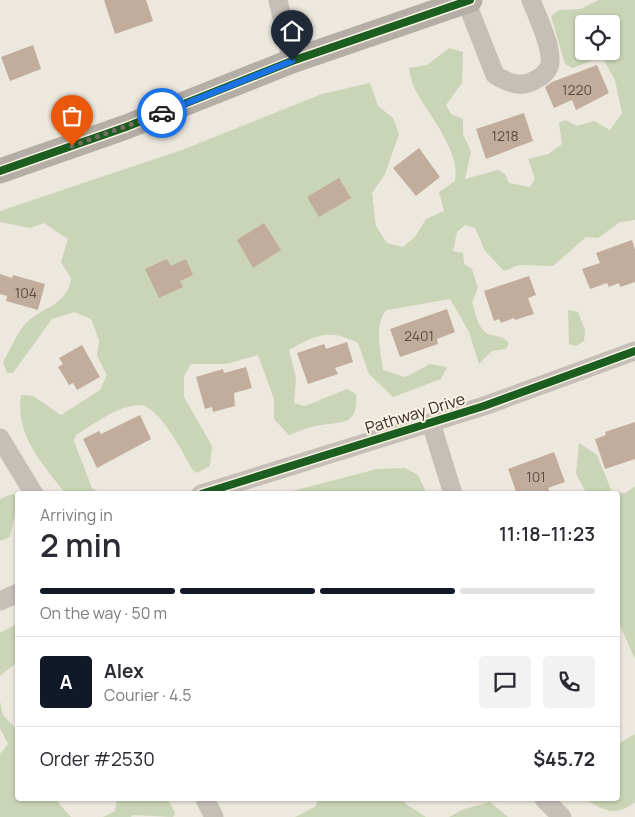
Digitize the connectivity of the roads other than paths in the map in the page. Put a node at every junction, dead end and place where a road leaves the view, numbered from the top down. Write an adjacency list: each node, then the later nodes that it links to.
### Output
1 (278, 0): 4 (street)
2 (531, 0): 3 (street)
3 (468, 1): 4 (main road)
4 (292, 61): 5 (main road)
5 (0, 172)
6 (635, 351): 7 (street, Pathway Drive)
7 (431, 422): 10 (street, Pathway Drive); 11 (street)
8 (0, 438): 9 (street)
9 (32, 491)
10 (210, 491)
11 (452, 491)
12 (15, 594): 13 (street)
13 (0, 601)
14 (206, 801): 16 (street)
15 (546, 801): 17 (street)
16 (214, 817)
17 (562, 817)

